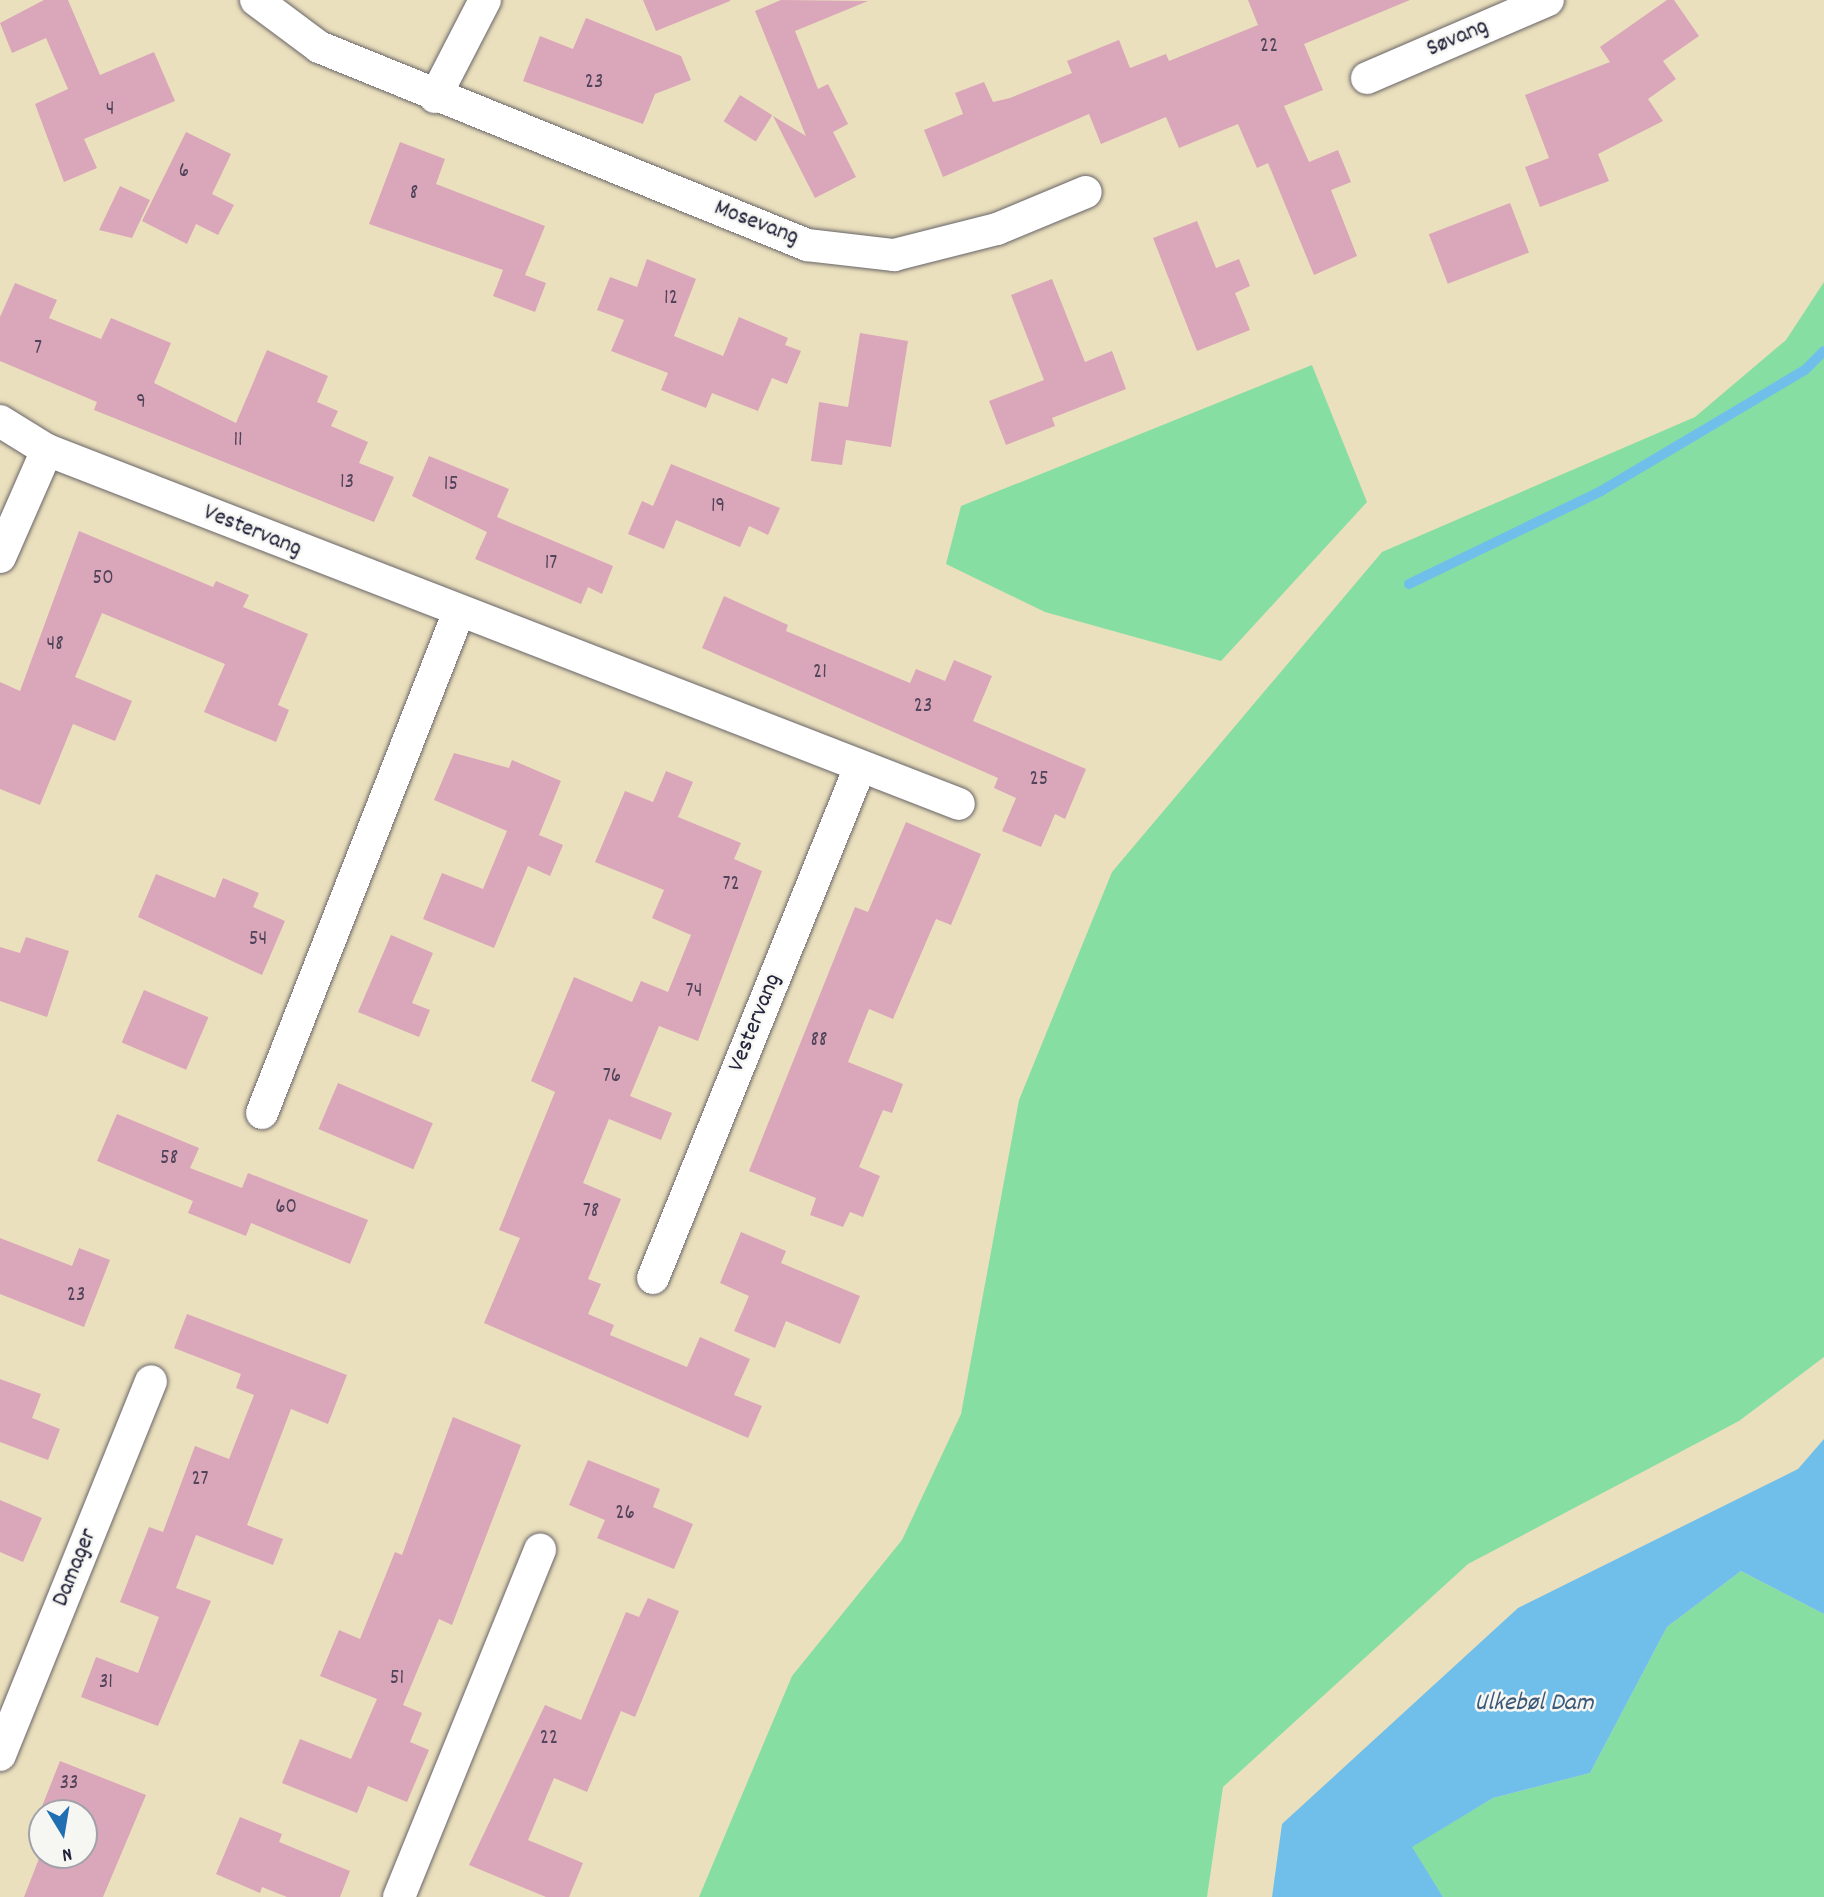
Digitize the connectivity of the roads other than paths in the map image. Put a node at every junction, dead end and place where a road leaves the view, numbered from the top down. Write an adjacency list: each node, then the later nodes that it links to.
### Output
1 (256, 0): 5 (street, Mosevang)
2 (485, 0): 5 (street)
3 (1548, 0): 4 (street, Søvang)
4 (1367, 78)
5 (435, 97): 6 (street, Mosevang)
6 (1086, 192)
7 (0, 422): 8 (street, Vestervang)
8 (47, 450): 9 (street); 10 (street, Vestervang)
9 (0, 557)
10 (458, 614): 11 (street, Vestervang); 13 (street)
11 (860, 767): 12 (street, Vestervang); 14 (street, Vestervang)
12 (959, 804)
13 (262, 1113)
14 (653, 1278)
15 (151, 1381): 17 (street, Damager)
16 (540, 1549): 18 (street)
17 (0, 1755)
18 (399, 1897)

